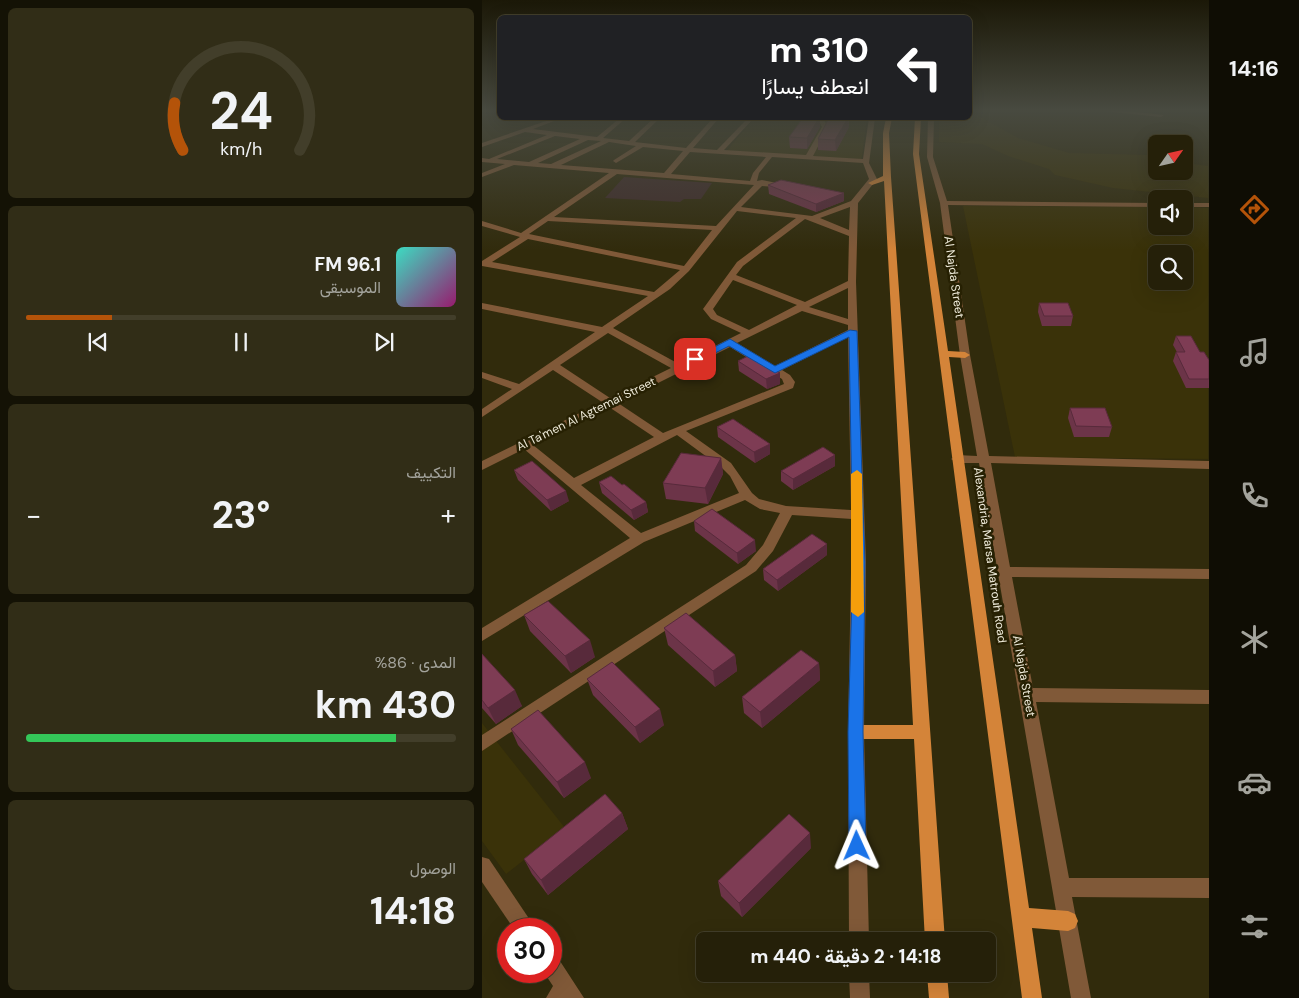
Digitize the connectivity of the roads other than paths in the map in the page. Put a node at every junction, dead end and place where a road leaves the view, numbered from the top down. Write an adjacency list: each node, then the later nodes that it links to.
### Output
1 (542, 158): 16 (street)
2 (570, 158): 17 (street)
3 (622, 158): 13 (street)
4 (681, 158): 20 (street)
5 (769, 158): 22 (street)
6 (800, 158): 7 (street)
7 (808, 158): 14 (street)
8 (866, 158): 14 (street)
9 (887, 158): 21 (main road)
10 (923, 158): 48 (main road, Alexandria, Marsa Matrouh Road)
11 (925, 158): 26 (street, Al Najda Street)
12 (485, 160): 15 (street)
13 (616, 161)
14 (866, 161): 23 (street)
15 (513, 163): 16 (street); 19 (street)
16 (528, 164): 17 (street)
17 (551, 166): 18 (street)
18 (615, 172): 20 (street); 32 (street)
19 (482, 175)
20 (665, 176): 22 (street)
21 (887, 177): 23 (main road); 75 (main road)
22 (758, 182): 24 (street); 30 (street)
23 (872, 183): 25 (street)
24 (801, 188)
25 (852, 200): 31 (street); 35 (street)
26 (944, 203): 27 (street); 49 (street, Al Najda Street)
27 (1148, 205)
28 (1193, 205): 29 (street)
29 (1208, 205)
30 (735, 208): 31 (street); 34 (street)
31 (808, 218): 35 (street); 39 (street)
32 (547, 219): 34 (street); 36 (street)
33 (485, 226): 36 (street)
34 (717, 228): 38 (street)
35 (854, 235): 40 (street)
36 (525, 236): 37 (street); 38 (street)
37 (484, 264): 41 (street)
38 (686, 269): 41 (street)
39 (730, 276): 43 (street); 46 (street)
40 (852, 282): 43 (street, Al Ta'men Al Agtemai Street); 44 (street)
41 (656, 295): 45 (street)
42 (482, 306): 45 (street)
43 (802, 306): 44 (street); 46 (street, Al Ta'men Al Agtemai Street)
44 (853, 327): 52 (street); 67 (street)
45 (606, 330): 50 (street); 51 (street)
46 (748, 333): 47 (street, Al Ta'men Al Agtemai Street)
47 (730, 342): 51 (street, Al Ta'men Al Agtemai Street); 52 (street)
48 (944, 354): 49 (main road); 60 (main road, Alexandria, Marsa Matrouh Road)
49 (964, 354): 61 (street, Al Najda Street)
50 (554, 366): 54 (street); 55 (street)
51 (678, 368): 55 (street, Al Ta'men Al Agtemai Street)
52 (775, 370): 57 (street)
53 (482, 375): 54 (street)
54 (520, 388): 56 (street)
55 (610, 402): 58 (street); 59 (street, Al Ta'men Al Agtemai Street)
56 (482, 414)
57 (676, 430): 58 (street); 65 (street)
58 (662, 436): 64 (street)
59 (525, 444): 62 (street, Al Ta'men Al Agtemai Street); 64 (street)
60 (957, 459): 61 (street); 80 (main road, Alexandria, Marsa Matrouh Road)
61 (984, 460): 63 (street); 69 (street, Al Najda Street)
62 (484, 464)
63 (1208, 465)
64 (573, 484): 68 (street)
65 (746, 495): 66 (street); 68 (street)
66 (789, 509): 67 (street); 76 (street)
67 (858, 514): 74 (street)
68 (638, 539): 71 (street)
69 (1006, 572): 70 (street); 72 (street, Al Najda Street)
70 (1208, 574)
71 (482, 635)
72 (1028, 695): 73 (street); 78 (street, Al Najda Street)
73 (1208, 697)
74 (856, 732): 75 (main road); 83 (street)
75 (920, 732): 84 (main road)
76 (482, 744)
77 (483, 871): 81 (street)
78 (1062, 887): 79 (street); 82 (street, Al Najda Street)
79 (1208, 888)
80 (1022, 917): 82 (main road); 89 (main road, Alexandria, Marsa Matrouh Road)
81 (518, 918)
82 (1068, 921): 90 (street, Al Najda Street)
83 (859, 932)
84 (934, 932)
85 (859, 982): 87 (street)
86 (938, 982): 88 (main road)
87 (860, 998)
88 (939, 998)
89 (1032, 998)
90 (1081, 998)

